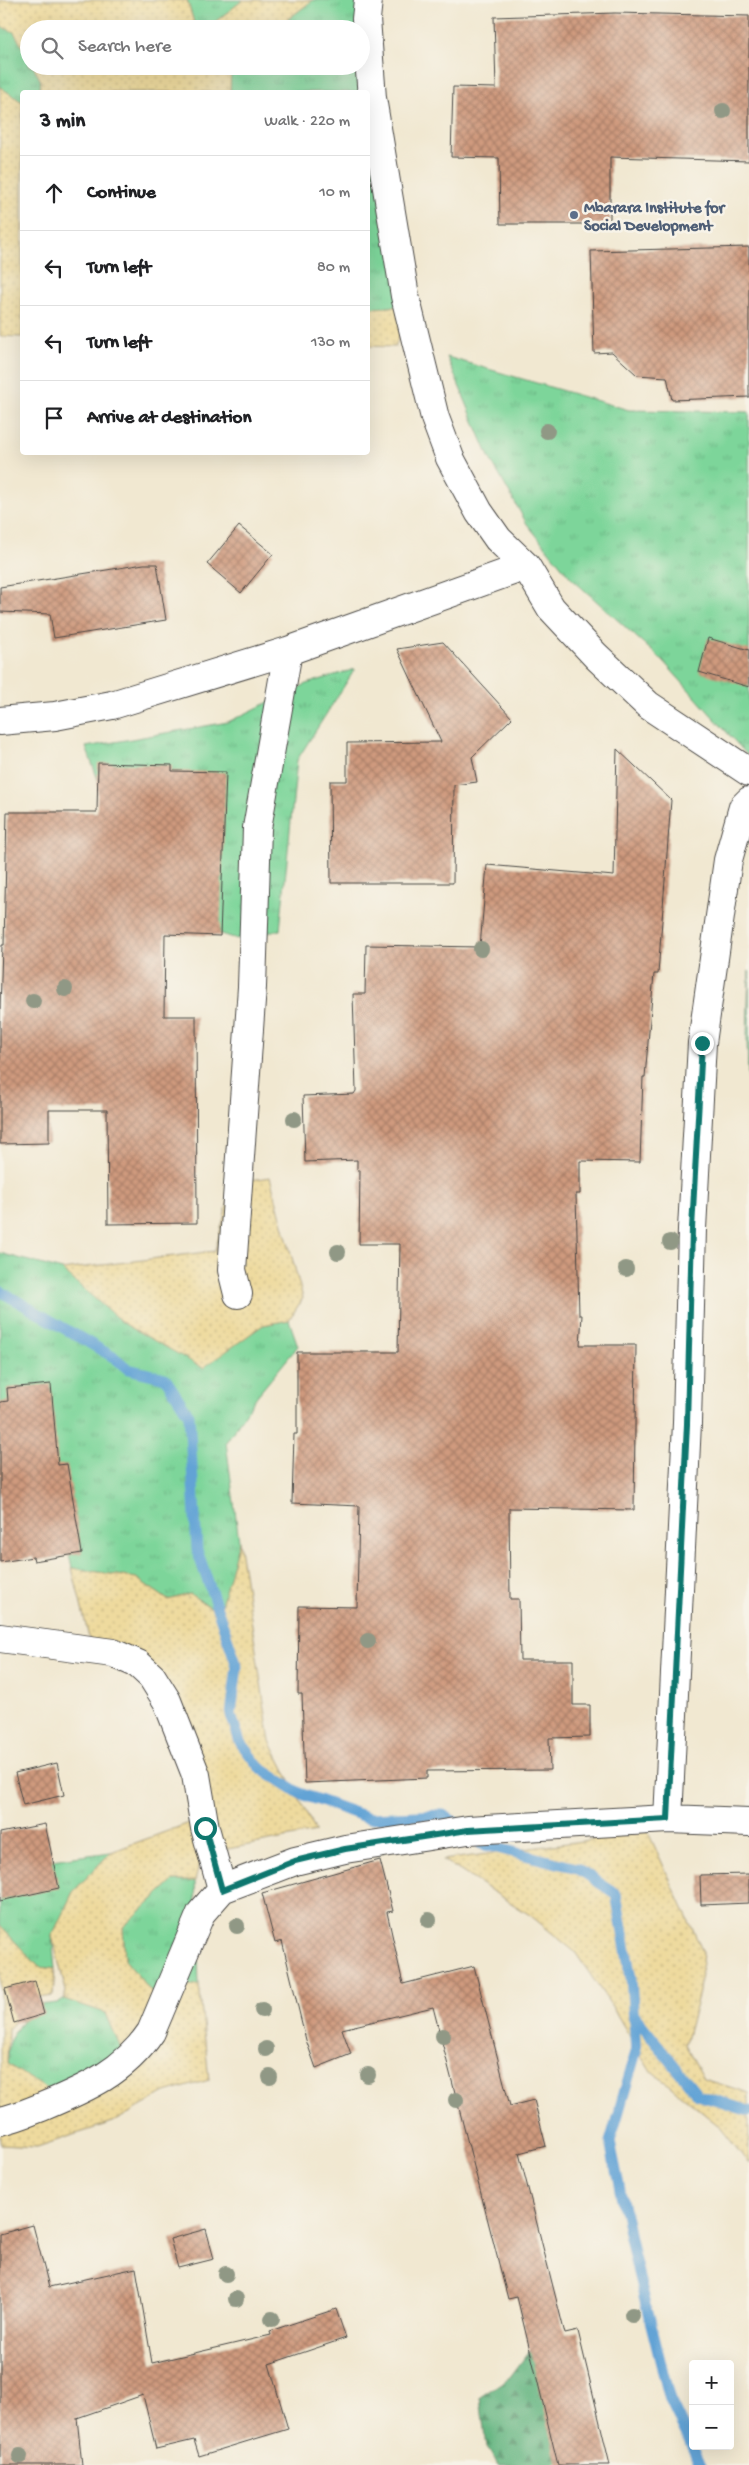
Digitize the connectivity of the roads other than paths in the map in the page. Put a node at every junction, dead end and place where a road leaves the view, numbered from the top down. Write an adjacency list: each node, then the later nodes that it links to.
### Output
1 (368, 0): 2 (street)
2 (366, 20)
3 (370, 72): 4 (street)
4 (526, 566): 5 (street); 7 (street)
5 (288, 651): 6 (street); 9 (street)
6 (0, 721)
7 (749, 772)
8 (749, 801): 11 (street)
9 (238, 1294)
10 (0, 1638): 13 (street)
11 (668, 1819): 12 (street); 13 (street)
12 (749, 1822)
13 (222, 1890): 14 (street)
14 (0, 2121)

